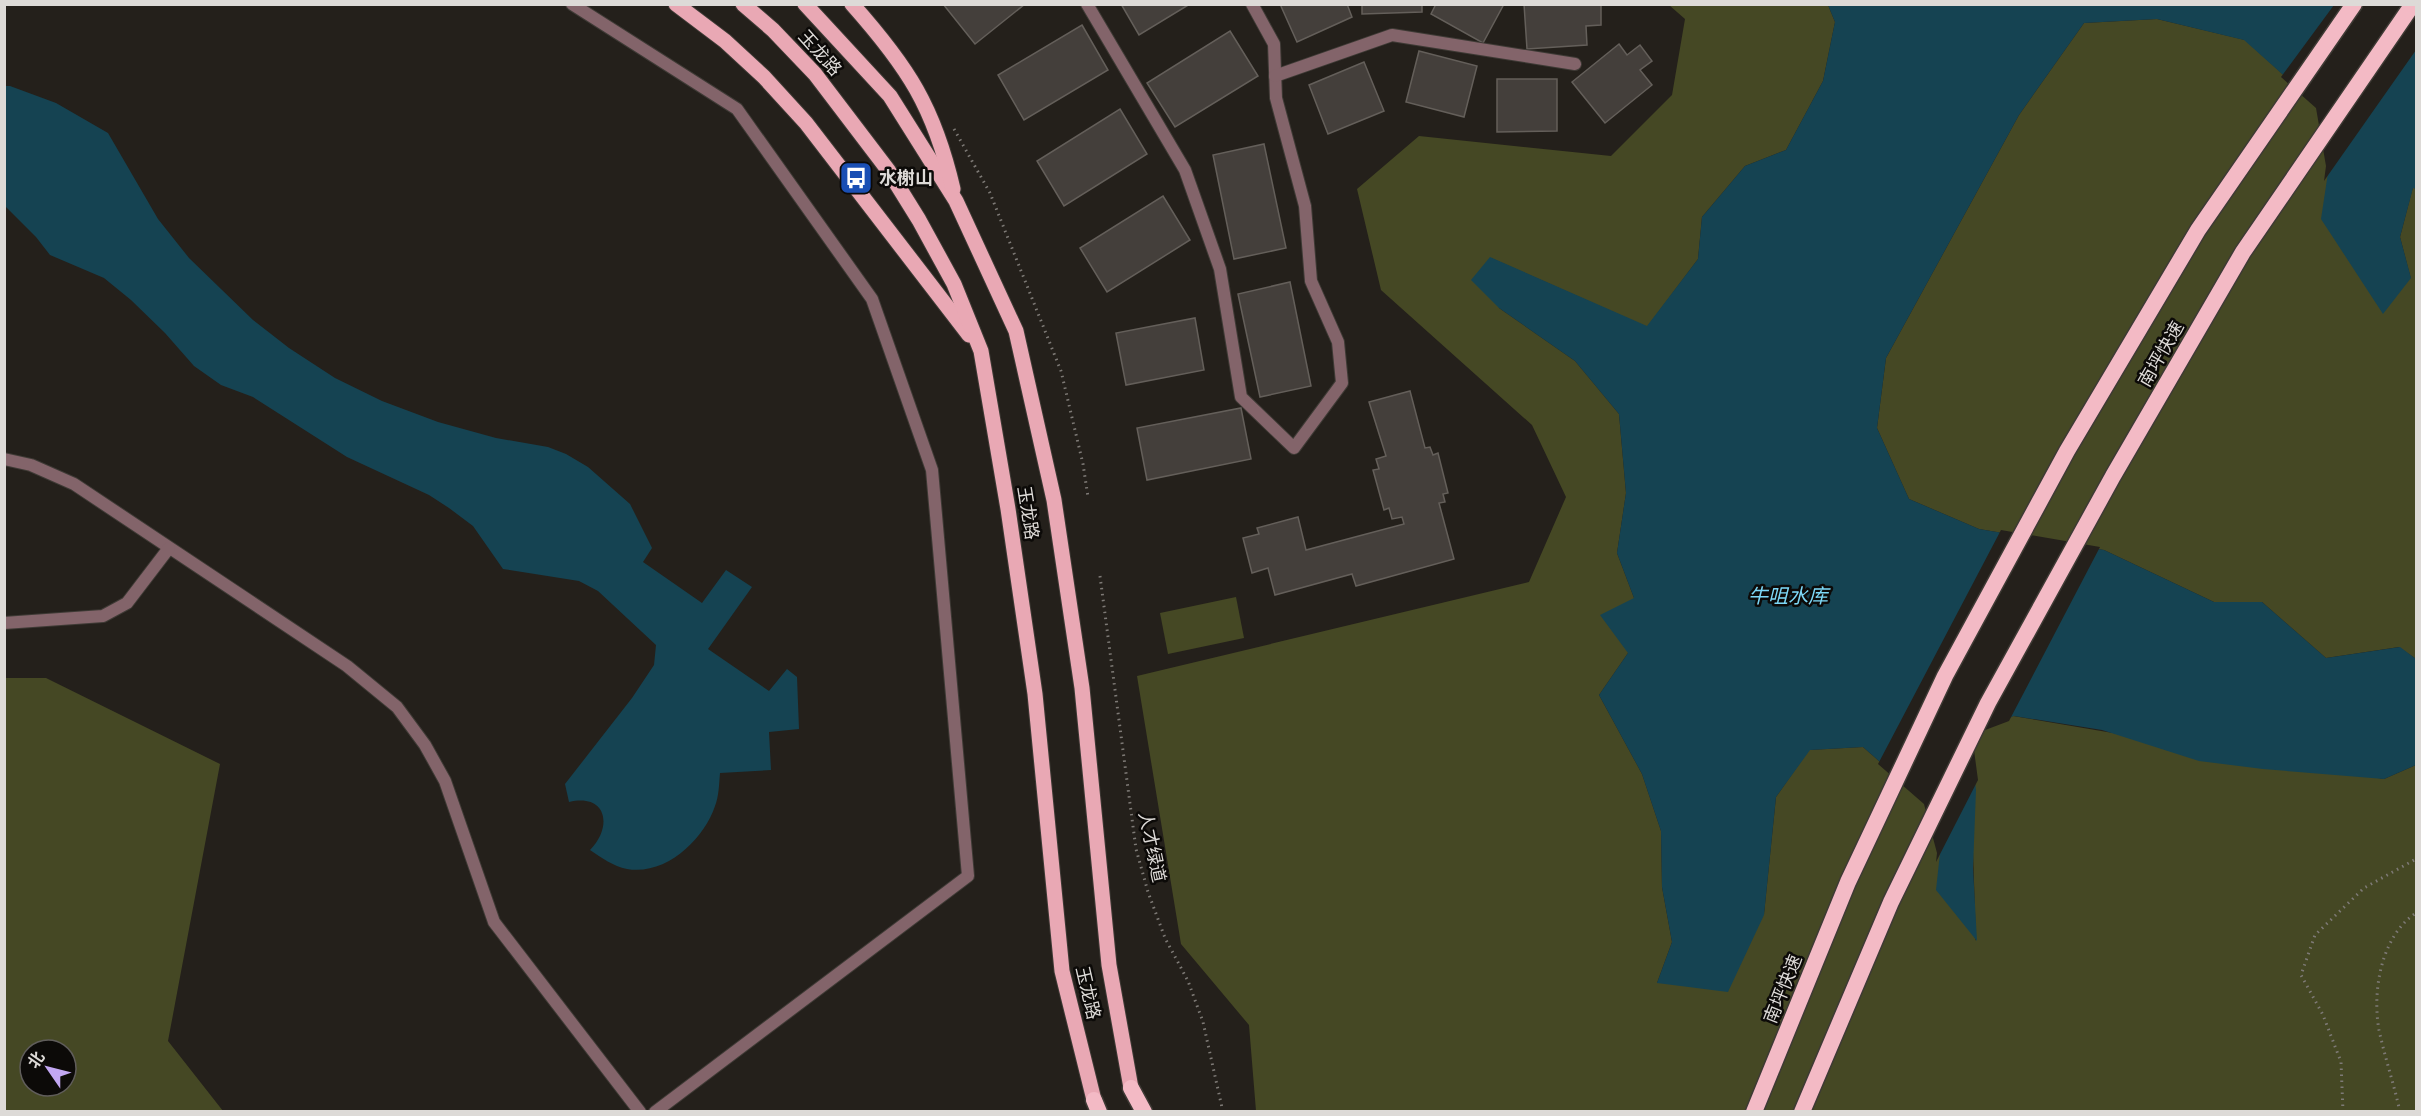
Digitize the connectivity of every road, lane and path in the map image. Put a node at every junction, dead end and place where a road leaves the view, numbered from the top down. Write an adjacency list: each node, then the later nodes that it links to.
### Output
1 (572, 4): 25 (street)
2 (676, 4): 14 (main road)
3 (743, 4): 14 (main road, 玉龙路)
4 (805, 4): 13 (main road, 玉龙路)
5 (852, 4): 13 (main road)
6 (1087, 4): 11 (street)
7 (1252, 4): 11 (street)
8 (2354, 4): 29 (highway, 南坪快速)
9 (2413, 4): 30 (highway, 南坪快速)
10 (1575, 64): 11 (street)
11 (1275, 76)
12 (949, 120): 16 (path)
13 (956, 201): 22 (main road, 玉龙路)
14 (981, 351): 23 (main road, 玉龙路)
15 (4, 459): 17 (street)
16 (1088, 497)
17 (169, 548): 19 (street); 24 (street)
18 (1100, 576): 28 (path, 人才绿道)
19 (4, 623)
20 (2416, 859): 31 (path)
21 (2416, 913): 32 (path)
22 (1131, 1088): 26 (highway); 27 (highway)
23 (1096, 1108)
24 (640, 1112)
25 (654, 1112)
26 (1139, 1112)
27 (1144, 1112)
28 (1223, 1112)
29 (1754, 1112)
30 (1802, 1112)
31 (2343, 1112)
32 (2400, 1112)

